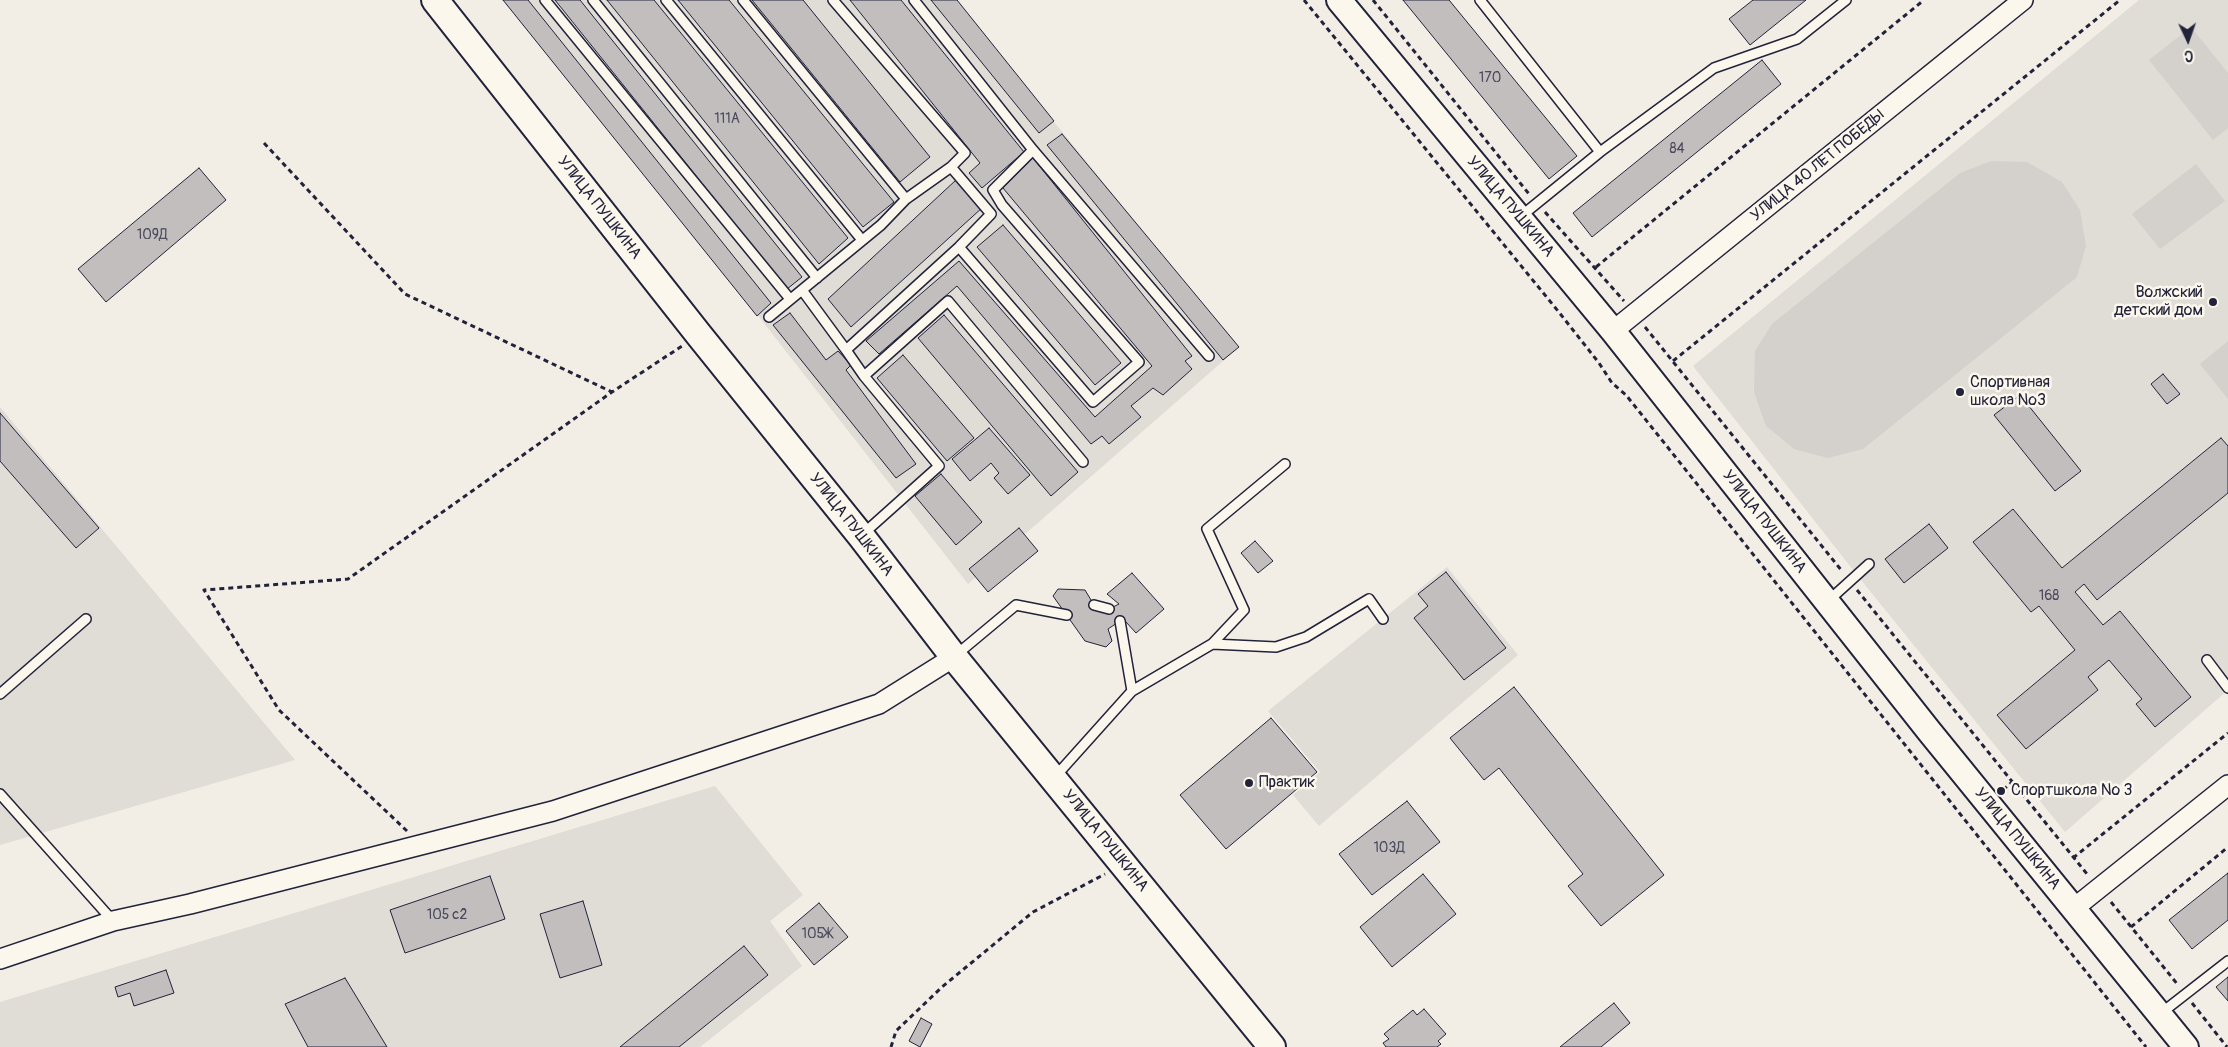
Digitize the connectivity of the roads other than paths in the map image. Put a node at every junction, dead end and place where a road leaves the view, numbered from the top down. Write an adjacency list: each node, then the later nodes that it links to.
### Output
1 (435, 0): 31 (main road, УЛИЦА ПУШКИНА)
2 (545, 0): 23 (lane)
3 (593, 0): 21 (lane)
4 (666, 0): 19 (lane)
5 (743, 0): 15 (lane)
6 (833, 0): 14 (lane)
7 (914, 0): 12 (lane)
8 (1339, 0): 17 (street, УЛИЦА ПУШКИНА)
9 (1480, 0): 13 (lane)
10 (1846, 0): 13 (lane)
11 (2023, 0): 25 (street, УЛИЦА 40 ЛЕТ ПОБЕДЫ)
12 (1032, 150): 16 (lane); 27 (lane)
13 (1600, 152): 17 (lane)
14 (951, 167): 15 (lane); 18 (lane)
15 (906, 199): 19 (lane)
16 (1002, 205): 18 (lane); 20 (lane)
17 (1528, 210): 25 (street, УЛИЦА ПУШКИНА)
18 (991, 214): 20 (lane)
19 (862, 240): 21 (lane)
20 (959, 247): 26 (lane)
21 (817, 278): 22 (lane)
22 (802, 290): 23 (lane); 26 (lane)
23 (790, 299): 24 (lane)
24 (769, 317)
25 (1613, 331): 33 (street, УЛИЦА ПУШКИНА)
26 (846, 350): 28 (lane)
27 (1209, 356)
28 (864, 376): 29 (lane); 31 (lane)
29 (1083, 462)
30 (1285, 464): 40 (lane)
31 (861, 536): 41 (main road, УЛИЦА ПУШКИНА)
32 (1869, 564): 33 (lane)
33 (1827, 602): 49 (street, УЛИЦА ПУШКИНА)
34 (1094, 605): 35 (lane)
35 (1109, 609)
36 (1067, 615): 41 (lane)
37 (86, 619): 45 (lane)
38 (1383, 619): 40 (lane)
39 (1120, 621): 44 (lane)
40 (1212, 644): 44 (lane)
41 (954, 657): 46 (main road, УЛИЦА ПУШКИНА); 50 (street)
42 (2207, 660): 43 (lane)
43 (2228, 688)
44 (1132, 691): 46 (lane)
45 (0, 694)
46 (1054, 778): 54 (main road, УЛИЦА ПУШКИНА)
47 (2228, 785): 49 (street)
48 (0, 794): 50 (lane)
49 (2073, 909): 53 (street, УЛИЦА ПУШКИНА)
50 (114, 921): 51 (street)
51 (0, 959)
52 (2228, 961): 53 (lane)
53 (2160, 1014): 55 (street, УЛИЦА ПУШКИНА)
54 (1272, 1047)
55 (2186, 1047)

